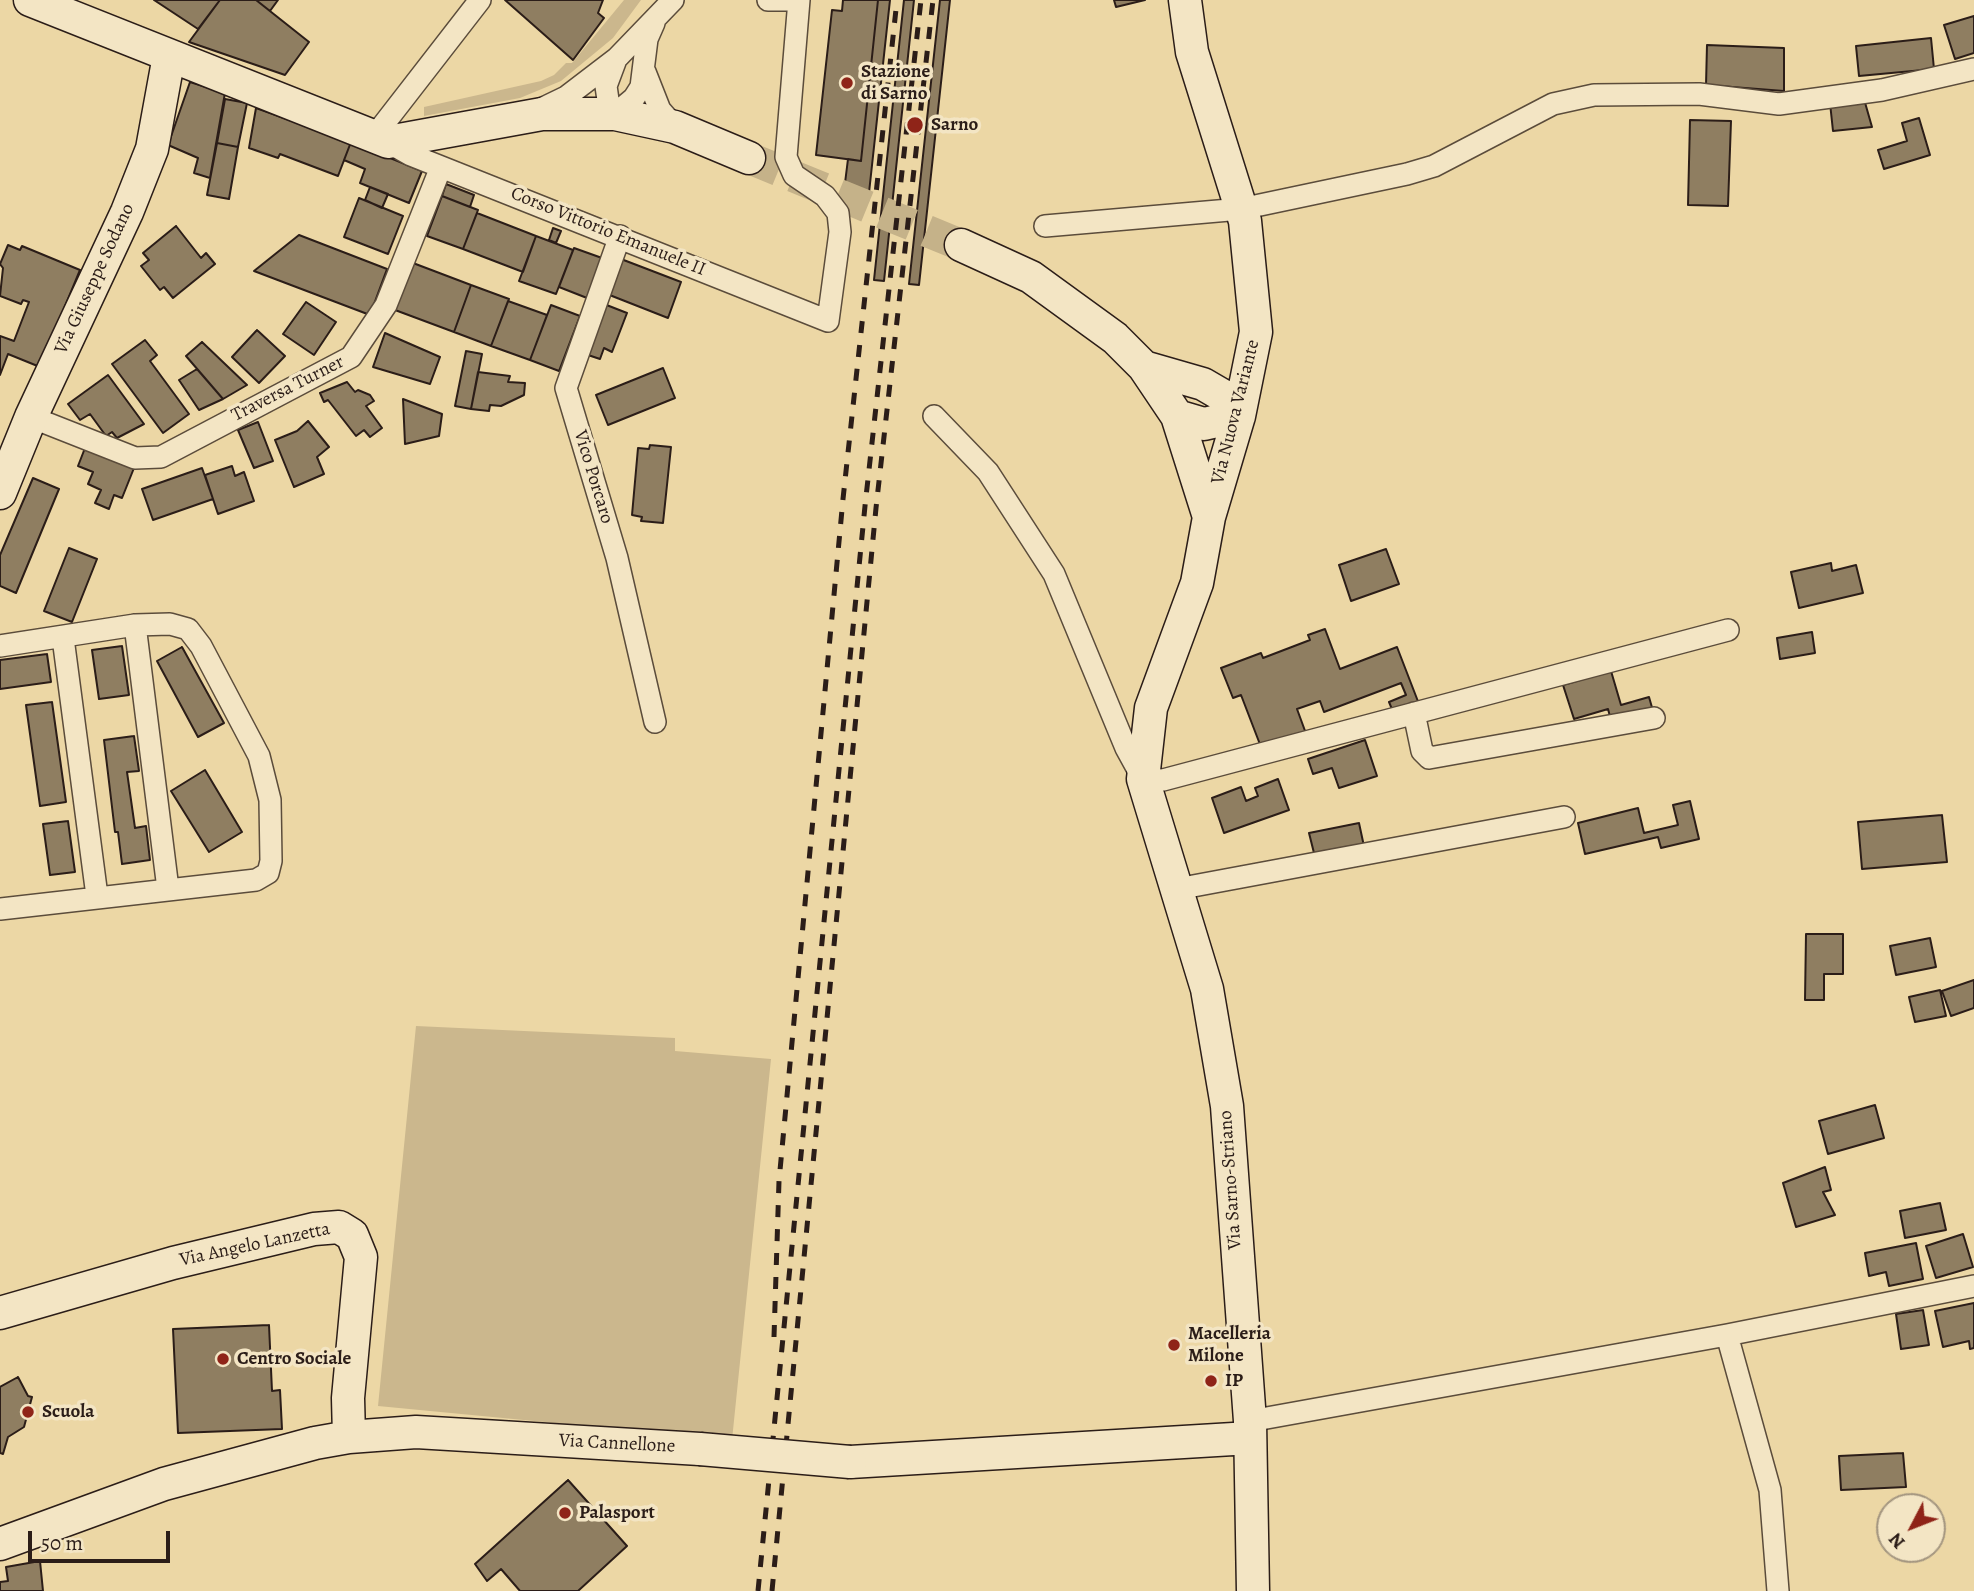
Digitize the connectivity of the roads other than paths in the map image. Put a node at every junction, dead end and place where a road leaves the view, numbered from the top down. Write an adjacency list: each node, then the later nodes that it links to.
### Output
1 (480, 0): 17 (street)
2 (687, 0): 8 (street)
3 (768, 0): 4 (street)
4 (792, 0)
5 (799, 0): 22 (street, Corso Vittorio Emanuele II)
6 (1185, 0): 20 (main road, Via Nuova Variante)
7 (38, 1): 9 (main road, Corso Vittorio Emanuele II)
8 (665, 9): 10 (street); 12 (street)
9 (169, 57): 17 (main road, Corso Vittorio Emanuele II); 30 (main road, Via Giuseppe Sodano)
10 (617, 58): 13 (street); 14 (street)
11 (1974, 69): 20 (street)
12 (645, 72): 13 (street); 15 (street)
13 (615, 114): 14 (main road); 15 (main road)
14 (526, 117): 16 (main road)
15 (675, 127): 18 (main road)
16 (447, 131): 17 (main road); 19 (street, Traversa Turner)
17 (381, 140): 19 (street, Corso Vittorio Emanuele II)
18 (748, 158)
19 (443, 168): 22 (street, Corso Vittorio Emanuele II); 30 (street, Traversa Turner)
20 (1241, 209): 21 (street); 24 (main road, Via Nuova Variante)
21 (1045, 226)
22 (620, 236): 39 (street, Vico Porcaro)
23 (961, 245): 25 (main road)
24 (1256, 332): 26 (main road); 29 (main road, Via Nuova Variante)
25 (1144, 367): 26 (main road); 28 (main road)
26 (1203, 384): 29 (main road)
27 (934, 416): 40 (street)
28 (1177, 416): 29 (main road); 32 (main road)
29 (1239, 416): 32 (main road, Via Nuova Variante)
30 (31, 417): 31 (main road, Via Giuseppe Sodano)
31 (0, 494)
32 (1209, 517): 40 (main road, Via Nuova Variante)
33 (135, 625): 35 (street); 42 (street); 42 (street)
34 (1728, 630): 37 (street)
35 (63, 638): 36 (street); 44 (street)
36 (0, 646)
37 (1413, 713): 38 (street); 40 (street)
38 (1654, 718)
39 (654, 722)
40 (1143, 779): 43 (main road, Via Sarno-Striano)
41 (1564, 817): 43 (street)
42 (168, 889): 44 (street)
43 (1177, 889): 49 (main road, Via Sarno-Striano)
44 (97, 896): 45 (street)
45 (0, 909)
46 (1974, 1286): 48 (street)
47 (0, 1312): 50 (main road, Via Angelo Lanzetta)
48 (1727, 1335): 49 (street); 53 (street)
49 (1250, 1429): 50 (main road, Via Cannellone, bridge); 52 (main road, Via Sarno-Striano)
50 (349, 1437): 51 (main road, Via Cannellone)
51 (0, 1544)
52 (1253, 1591)
53 (1778, 1591)

